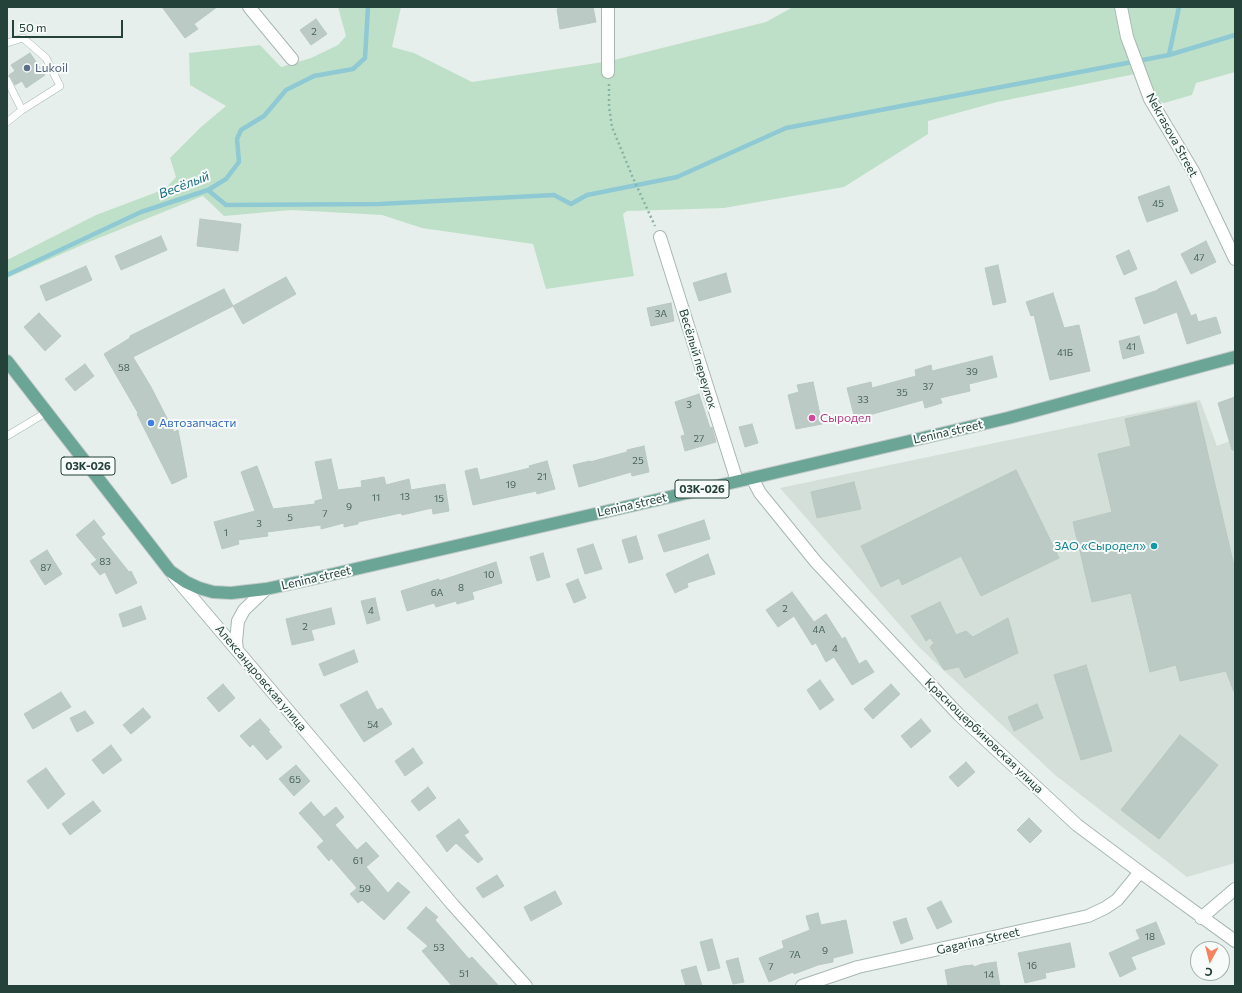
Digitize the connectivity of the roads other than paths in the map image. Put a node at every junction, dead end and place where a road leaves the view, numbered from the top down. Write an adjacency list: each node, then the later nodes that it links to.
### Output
1 (249, 7): 5 (street)
2 (608, 7): 6 (street)
3 (1121, 7): 11 (street, Nekrasova Street)
4 (7, 43): 8 (lane)
5 (292, 59)
6 (608, 72)
7 (7, 80): 8 (lane)
8 (22, 110): 9 (lane)
9 (7, 122)
10 (660, 237): 17 (street, Весёлый переулок)
11 (1235, 259)
12 (1235, 357): 16 (main road, Lenina street / 03К-026)
13 (7, 361): 14 (main road, Александровская улица / 03К-026)
14 (46, 412): 15 (lane); 18 (main road, Александровская улица / 03К-026)
15 (7, 436)
16 (752, 478): 17 (main road, Lenina street / 03К-026); 21 (street, Краснощербиновская улица)
17 (737, 481): 19 (main road, Lenina street / 03К-026)
18 (170, 571): 19 (main road, Lenina street / 03К-026); 20 (street, Александровская улица)
19 (266, 589): 20 (street)
20 (236, 650): 25 (street, Александровская улица)
21 (1140, 872): 23 (street, Краснощербиновская улица); 26 (street, Gagarina Street)
22 (1235, 889): 23 (street)
23 (1201, 918): 24 (street, Краснощербиновская улица)
24 (1235, 941)
25 (526, 986)
26 (802, 986)

